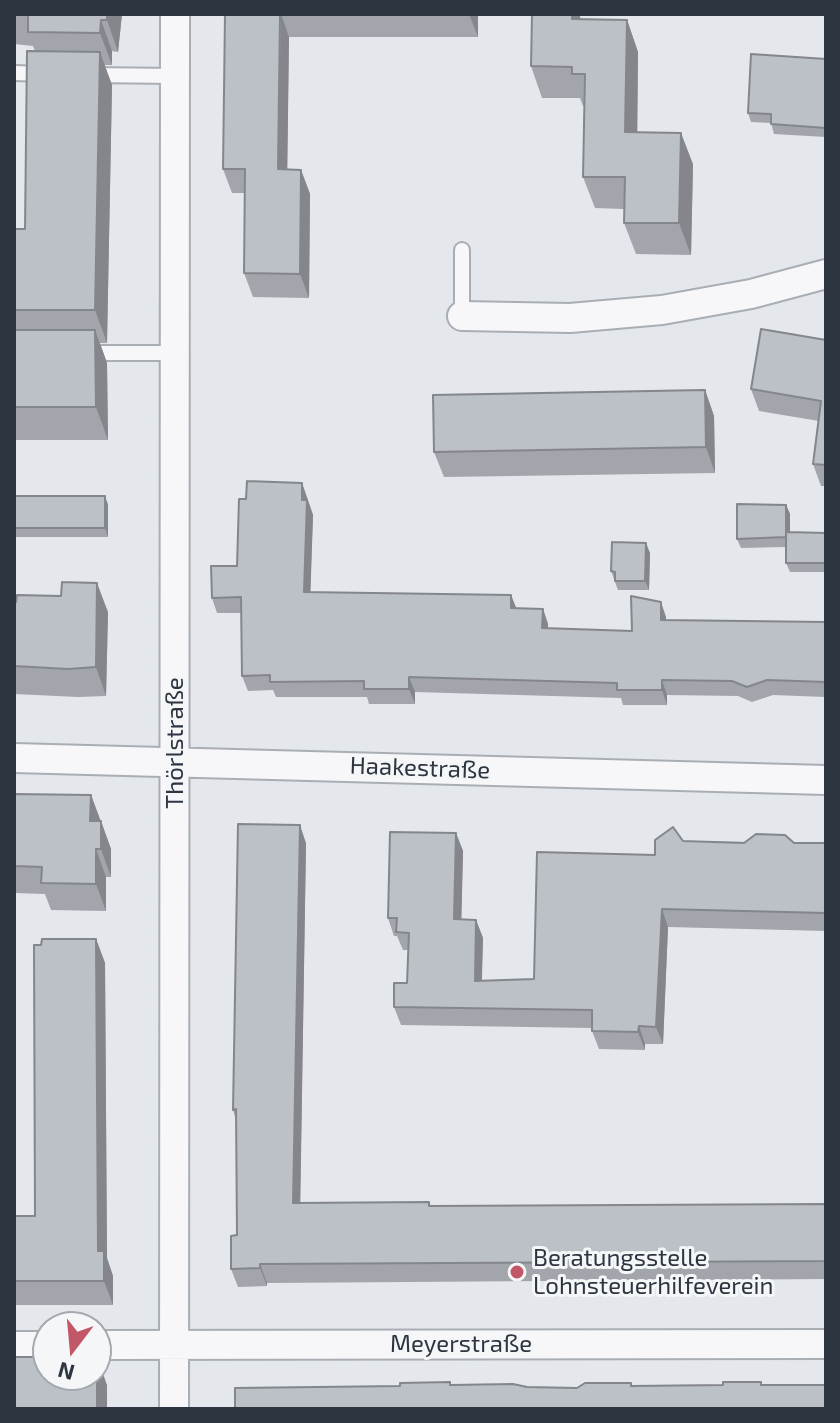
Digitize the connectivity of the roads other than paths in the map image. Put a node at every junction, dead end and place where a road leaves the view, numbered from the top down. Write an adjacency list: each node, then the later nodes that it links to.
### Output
1 (175, 14): 3 (street, Thörlstraße)
2 (14, 73): 3 (lane)
3 (176, 76): 8 (street, Thörlstraße)
4 (462, 250): 6 (lane)
5 (826, 274): 6 (street)
6 (462, 316)
7 (72, 353): 8 (lane)
8 (176, 353): 10 (street, Thörlstraße)
9 (14, 758): 10 (street, Haakestraße)
10 (175, 761): 11 (street, Haakestraße); 14 (street, Thörlstraße)
11 (826, 780)
12 (826, 1344): 14 (street, Meyerstraße)
13 (112, 1345): 14 (street, Meyerstraße)
14 (174, 1345): 15 (street, Thörlstraße)
15 (174, 1409)

